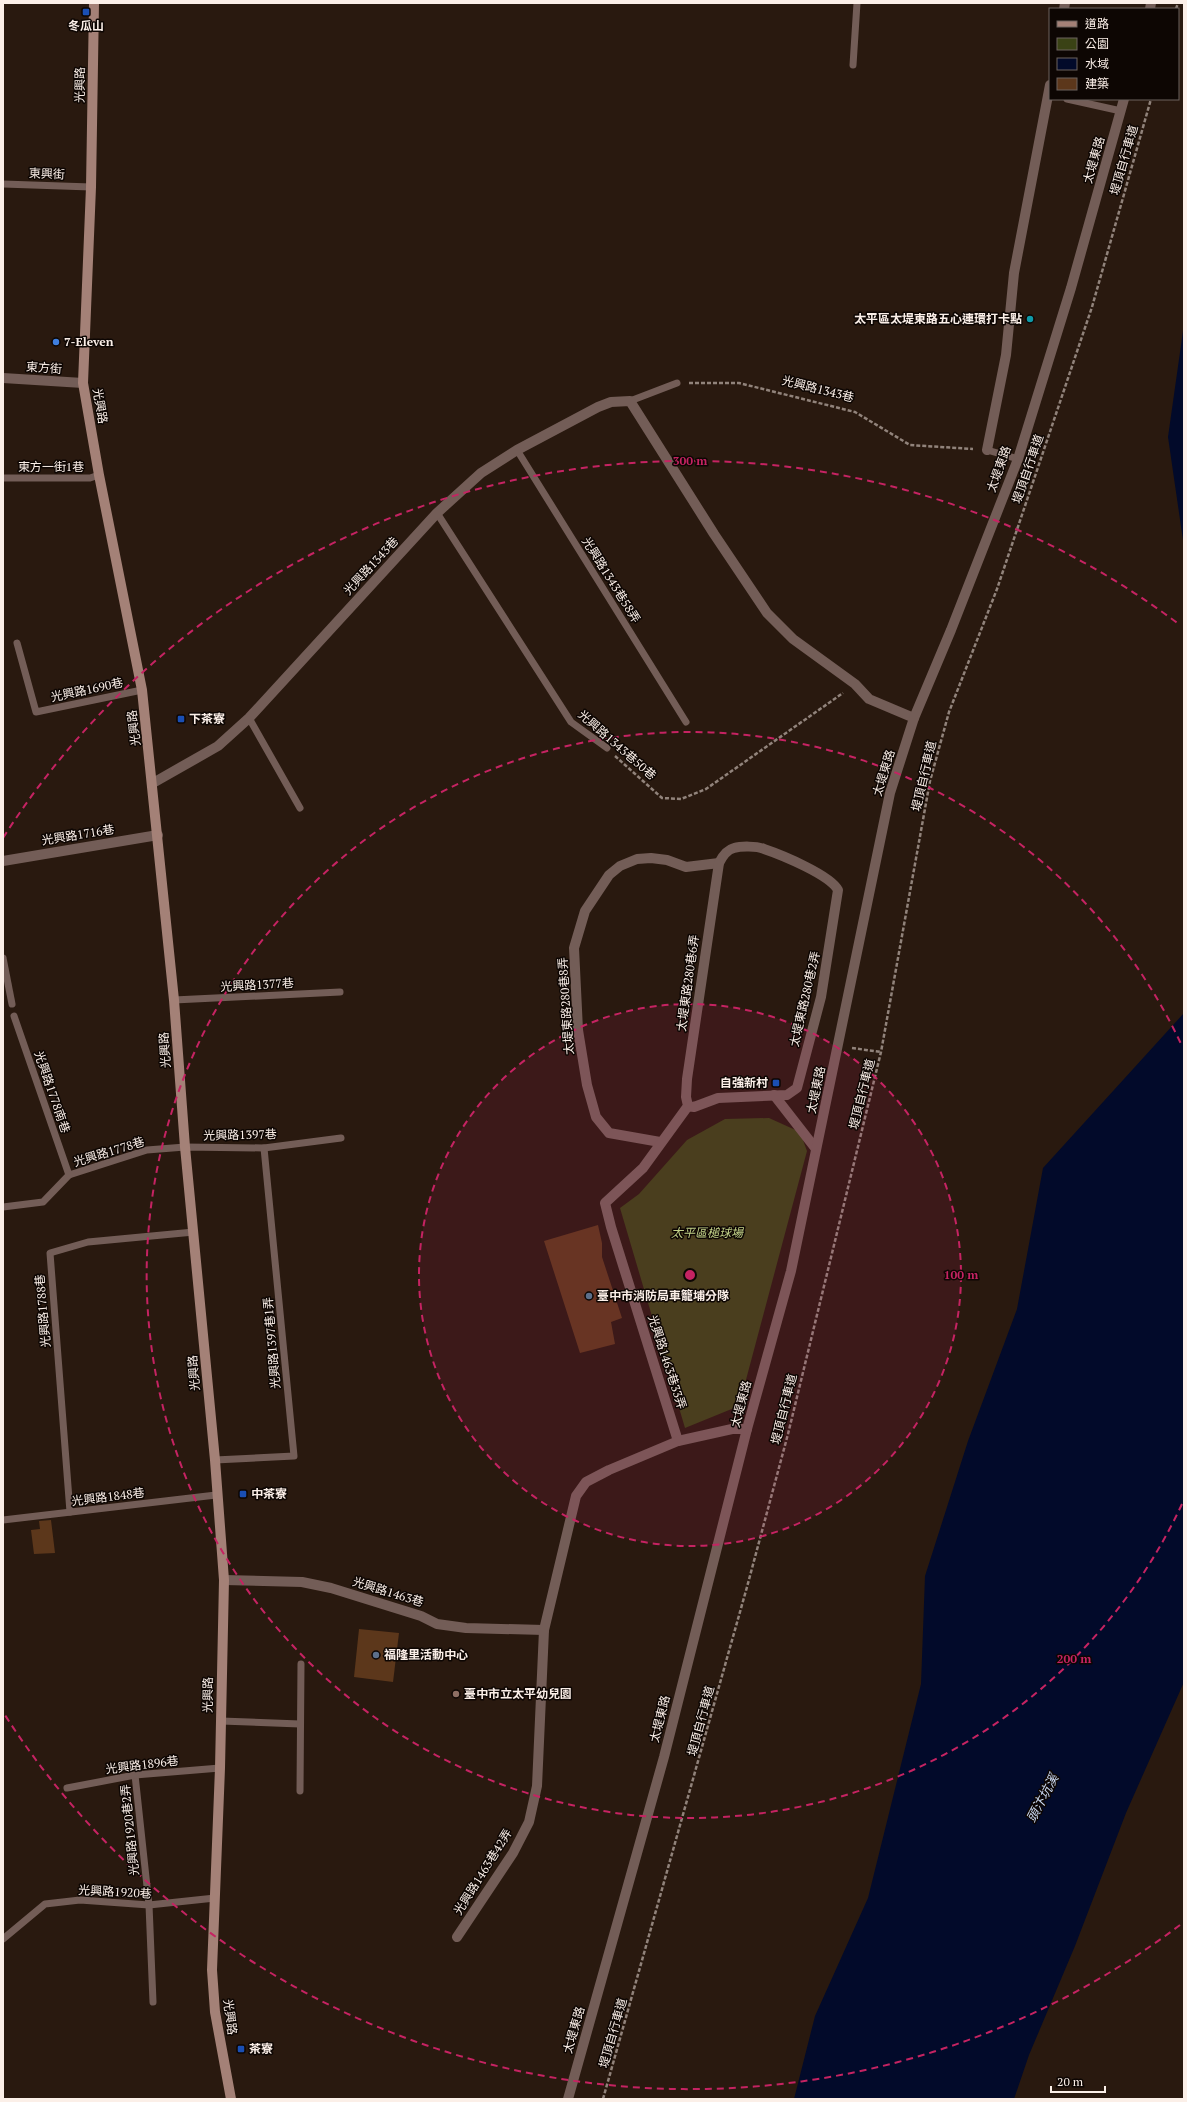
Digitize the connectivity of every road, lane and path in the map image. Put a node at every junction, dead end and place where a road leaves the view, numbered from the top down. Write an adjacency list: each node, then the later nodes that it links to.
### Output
1 (94, 3): 10 (main road, 光興路)
2 (857, 3): 3 (lane)
3 (853, 65)
4 (1049, 92): 16 (street)
5 (1071, 100): 8 (lane)
6 (1124, 100): 8 (street, 太堤東路)
7 (1151, 100): 39 (path, 堤頂自行車道)
8 (1121, 111): 17 (street, 太堤東路)
9 (3, 184): 10 (lane, 東興街)
10 (91, 187): 12 (main road, 光興路)
11 (3, 378): 12 (street, 東方街)
12 (83, 383): 18 (main road, 光興路)
13 (677, 383): 14 (lane, 光興路1343巷); 16 (path, 光興路1343巷)
14 (630, 401): 15 (street, 光興路1343巷); 22 (street)
15 (517, 450): 20 (street, 光興路1343巷); 26 (lane, 光興路1343巷58弄)
16 (987, 450): 17 (lane)
17 (1018, 459): 25 (street, 太堤東路)
18 (99, 475): 19 (lane, 東方一街1巷); 23 (main road, 光興路)
19 (3, 478)
20 (437, 513): 24 (street, 光興路1343巷); 27 (lane, 光興路1343巷50巷)
21 (18, 643): 23 (lane, 光興路1690巷)
22 (855, 684): 25 (street); 27 (path, 光興路1343巷50巷)
23 (142, 690): 28 (main road, 光興路)
24 (249, 718): 28 (street, 光興路1343巷); 29 (lane)
25 (914, 718): 38 (street, 太堤東路)
26 (686, 722)
27 (607, 748)
28 (153, 783): 30 (main road, 光興路)
29 (300, 808)
30 (158, 835): 31 (street, 光興路1716巷); 35 (main road, 光興路)
31 (3, 861)
32 (719, 863): 40 (street, 太堤東路280巷2弄); 41 (street, 太堤東路280巷6弄); 43 (street, 太堤東路280巷8弄)
33 (3, 958): 36 (lane)
34 (340, 992): 35 (lane, 光興路1377巷)
35 (174, 1000): 44 (main road, 光興路)
36 (12, 1004)
37 (14, 1016): 47 (lane, 光興路1778南巷)
38 (839, 1047): 39 (path); 46 (street, 太堤東路)
39 (881, 1052): 72 (path, 堤頂自行車道)
40 (774, 1095): 41 (street); 46 (street)
41 (688, 1106): 43 (street, 光興路1463巷33弄)
42 (341, 1138): 45 (lane, 光興路1397巷)
43 (660, 1142): 51 (street, 光興路1463巷33弄)
44 (185, 1147): 45 (lane, 光興路1397巷); 47 (lane, 光興路1778巷); 49 (main road, 光興路)
45 (264, 1148): 52 (lane, 光興路1397巷1弄)
46 (816, 1149): 50 (street, 太堤東路)
47 (69, 1175): 48 (lane, 光興路1778巷)
48 (3, 1207)
49 (194, 1232): 52 (main road, 光興路); 54 (lane, 光興路1788巷)
50 (747, 1429): 51 (street); 71 (street, 太堤東路)
51 (678, 1441): 57 (street)
52 (215, 1460): 53 (main road, 光興路)
53 (216, 1495): 54 (lane, 光興路1848巷); 56 (main road, 光興路)
54 (70, 1512): 55 (lane, 光興路1848巷)
55 (3, 1520)
56 (224, 1580): 57 (street, 光興路1463巷); 59 (main road, 光興路)
57 (544, 1630): 67 (street, 光興路1463巷42弄)
58 (301, 1664): 60 (lane)
59 (220, 1721): 60 (lane); 61 (main road, 光興路)
60 (300, 1724): 64 (lane)
61 (220, 1768): 62 (lane, 光興路1896巷); 65 (main road, 光興路)
62 (135, 1775): 63 (lane, 光興路1896巷); 66 (lane, 光興路1920巷2弄)
63 (67, 1788)
64 (300, 1791)
65 (215, 1898): 66 (lane, 光興路1920巷); 70 (main road, 光興路)
66 (149, 1906): 68 (lane, 光興路1920巷); 69 (lane, 光興路1920巷2弄)
67 (457, 1937)
68 (3, 1939)
69 (153, 2002)
70 (231, 2099)
71 (568, 2099)
72 (603, 2099)

